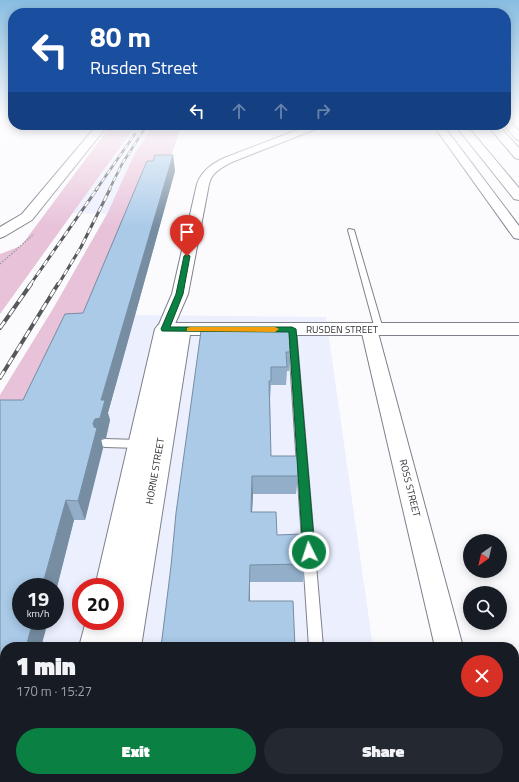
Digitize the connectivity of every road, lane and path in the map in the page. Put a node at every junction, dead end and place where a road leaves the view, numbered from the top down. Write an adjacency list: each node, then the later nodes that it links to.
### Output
1 (80, 153): 9 (main road)
2 (245, 153): 11 (street, HORNE STREET)
3 (459, 153): 8 (street)
4 (484, 153): 5 (main road)
5 (519, 196)
6 (351, 230): 13 (lane)
7 (34, 234): 10 (path)
8 (519, 235)
9 (2, 238)
10 (0, 264)
11 (173, 329): 12 (main road, RUSDEN STREET); 15 (main road, HORNE STREET)
12 (292, 329): 13 (main road, RUSDEN STREET); 22 (lane)
13 (374, 329): 14 (main road, RUSDEN STREET); 23 (street, ROSS STREET)
14 (519, 329)
15 (149, 432): 16 (lane); 17 (main road, HORNE STREET)
16 (104, 443)
17 (122, 578)
18 (100, 630): 20 (main road)
19 (123, 630): 21 (main road, HORNE STREET)
20 (97, 642)
21 (124, 642)
22 (316, 642)
23 (449, 642)

